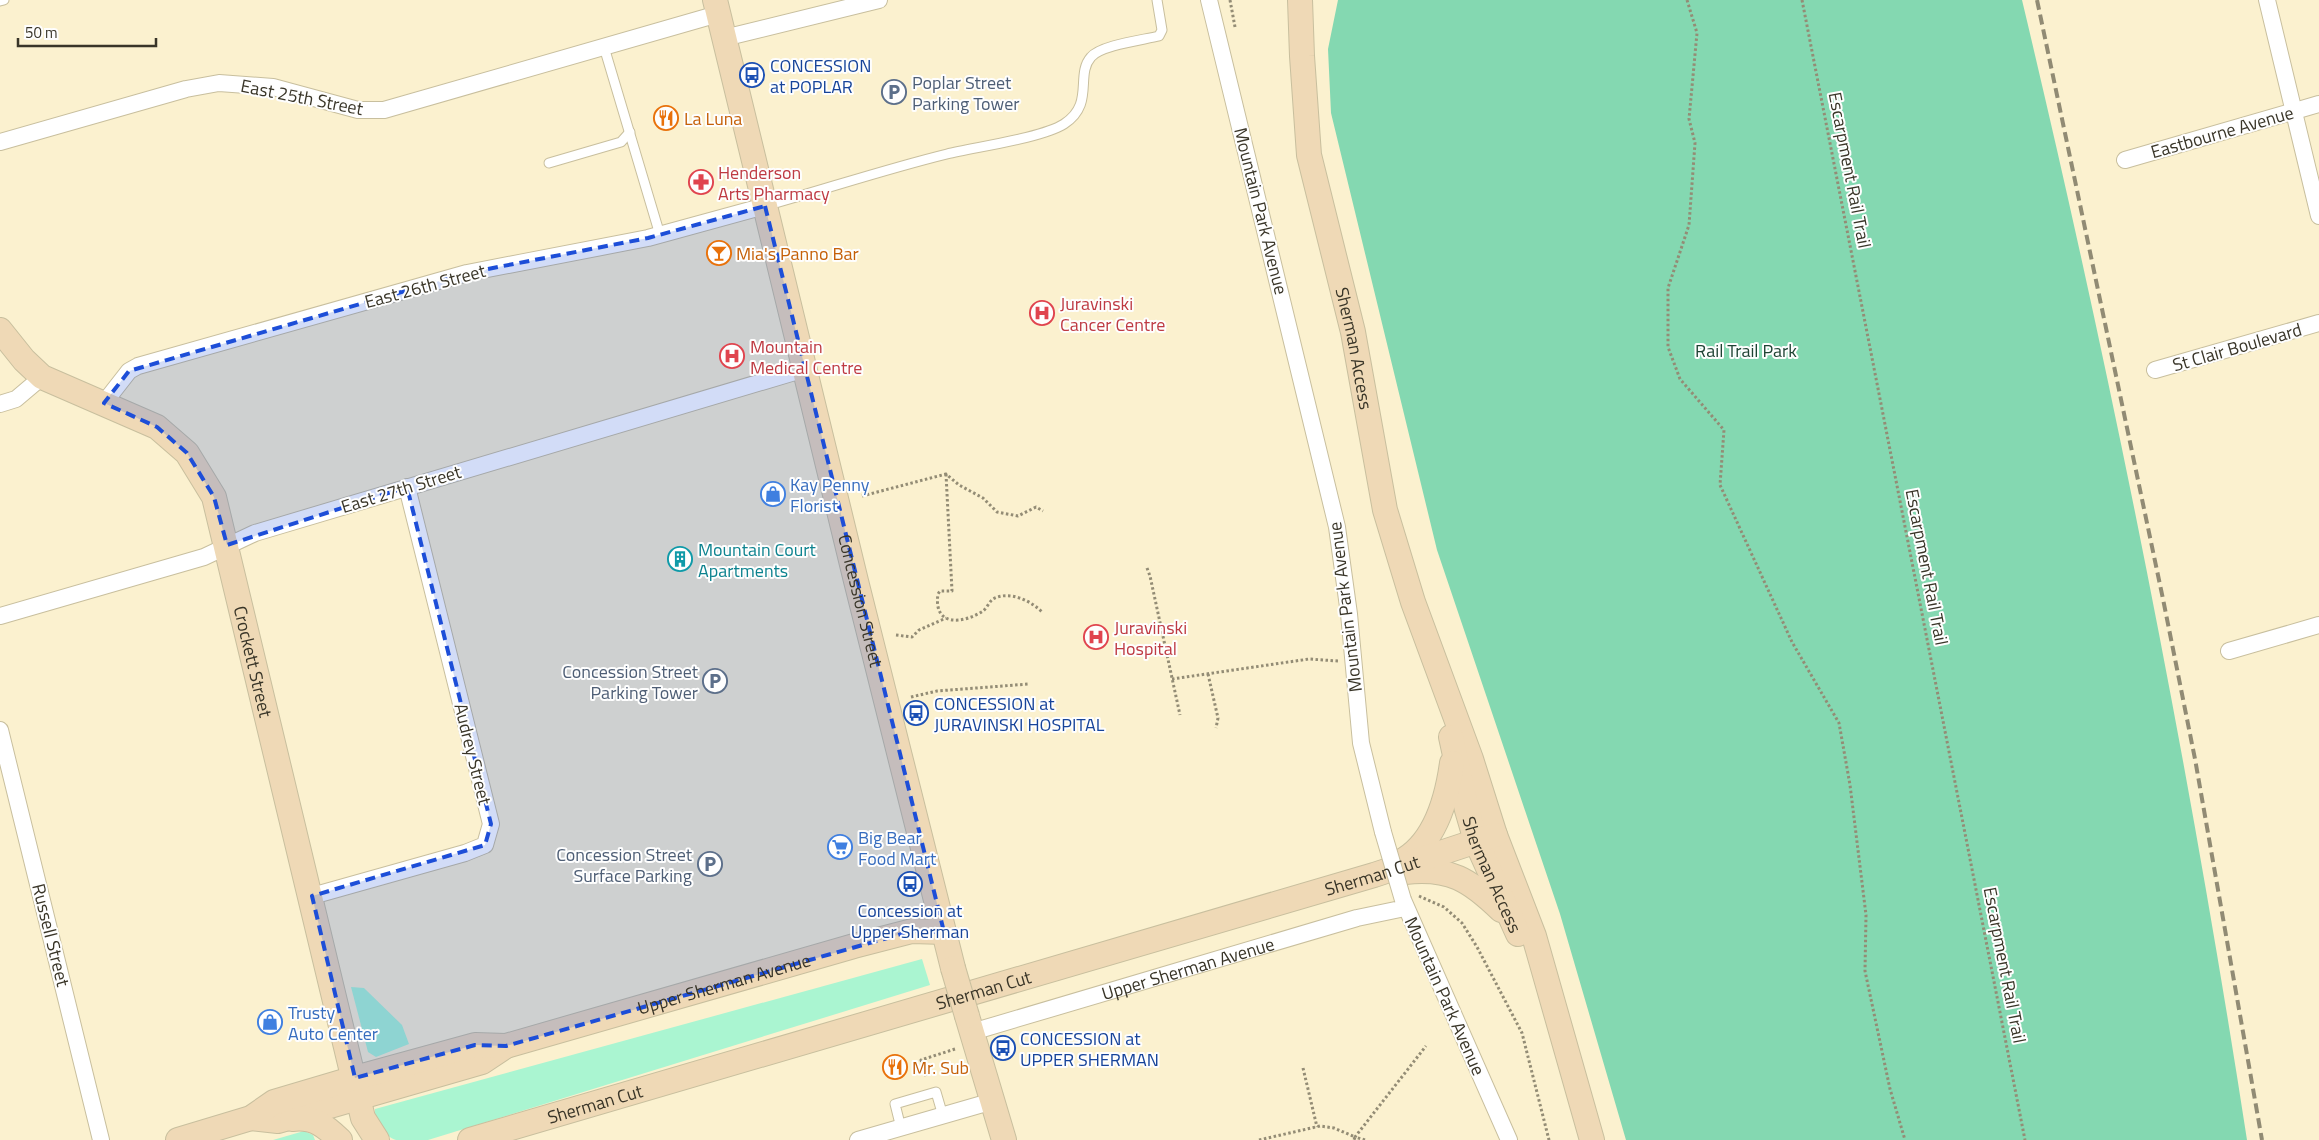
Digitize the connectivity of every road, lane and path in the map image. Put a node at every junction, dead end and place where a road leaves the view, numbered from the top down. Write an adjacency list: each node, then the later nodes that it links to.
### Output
1 (4, 0): 9 (lane)
2 (880, 0): 11 (street)
3 (1156, 0): 19 (lane)
4 (1209, 0): 41 (street, Mountain Park Avenue)
5 (1300, 0): 45 (main road, Sherman Access)
6 (1687, 0): 83 (path)
7 (1802, 0): 84 (path, Escarpment Rail Trail)
8 (2267, 0): 14 (street)
9 (0, 1)
10 (716, 7): 11 (main road, Concession Street); 12 (street, East 25th Street)
11 (724, 38): 19 (main road, Concession Street)
12 (604, 47): 15 (lane); 16 (street, East 25th Street)
13 (2319, 104): 14 (street, Eastbourne Avenue)
14 (2294, 111): 17 (street, Eastbourne Avenue); 20 (street)
15 (630, 132): 18 (lane); 21 (lane)
16 (0, 142)
17 (2125, 160)
18 (549, 162)
19 (765, 206): 21 (street, East 26th Street); 24 (main road, Concession Street)
20 (2319, 216)
21 (660, 235): 27 (street, East 26th Street)
22 (2319, 323): 25 (street, St Clair Boulevard)
23 (0, 330): 26 (main road, Crockett Street)
24 (805, 369): 30 (street, East 27th Street); 55 (main road, Concession Street)
25 (2155, 370)
26 (42, 377): 27 (main road, Crockett Street); 28 (street)
27 (104, 403): 33 (main road, Crockett Street)
28 (0, 404)
29 (946, 474): 31 (path); 32 (path); 37 (path)
30 (406, 487): 33 (street, East 27th Street); 53 (street, Audrey Street)
31 (862, 496)
32 (1043, 511)
33 (227, 545): 36 (street, East 27th Street); 53 (main road, Crockett Street)
34 (1146, 568): 43 (path)
35 (1042, 613): 37 (path)
36 (0, 616)
37 (946, 618): 39 (path)
38 (2319, 625): 40 (street)
39 (896, 635)
40 (2228, 651)
41 (1353, 662): 42 (path); 54 (street, Mountain Park Avenue, bridge)
42 (1208, 674): 43 (path); 48 (path)
43 (1172, 679): 47 (path)
44 (1029, 684): 46 (path)
45 (1444, 690): 50 (main road, Sherman Access); 51 (main road, Sherman Access)
46 (911, 697)
47 (1180, 715)
48 (1216, 728)
49 (0, 730): 72 (street, Russell Street)
50 (1452, 743): 51 (main road, Sherman Access); 52 (main road)
51 (1486, 838): 52 (main road, Sherman Cut); 56 (main road, Sherman Access); 60 (main road, Sherman Access)
52 (1374, 876): 56 (main road); 75 (main road, Sherman Cut)
53 (312, 896): 63 (main road, Crockett Street)
54 (1409, 901): 57 (street, Upper Sherman Avenue); 80 (street, Mountain Park Avenue); 81 (path)
55 (944, 932): 57 (main road, Concession Street, bridge); 63 (main road, Upper Sherman Avenue)
56 (1518, 935): 60 (main road, Sherman Access)
57 (970, 1024): 64 (main road, Concession Street)
58 (1426, 1046): 71 (path)
59 (956, 1049): 62 (path)
60 (1567, 1051): 82 (main road, Sherman Access)
61 (1303, 1068): 68 (path)
62 (926, 1076)
63 (357, 1088): 66 (main road, Upper Sherman Avenue); 67 (main road, Upper Sherman Avenue); 74 (main road, Crockett Street)
64 (993, 1101): 65 (street); 77 (main road, Concession Street)
65 (943, 1116): 69 (street); 69 (lane)
66 (251, 1118): 67 (main road, Upper Sherman Avenue); 73 (main road, Upper Sherman Avenue)
67 (278, 1121): 70 (main road)
68 (1317, 1127): 71 (path); 78 (path)
69 (901, 1128): 76 (street)
70 (332, 1135)
71 (1354, 1138): 79 (path)
72 (102, 1140)
73 (178, 1140)
74 (377, 1140)
75 (470, 1140)
76 (858, 1140)
77 (1004, 1140)
78 (1259, 1140)
79 (1365, 1140)
80 (1510, 1140)
81 (1549, 1140)
82 (1592, 1140)
83 (1905, 1140)
84 (2025, 1140)

